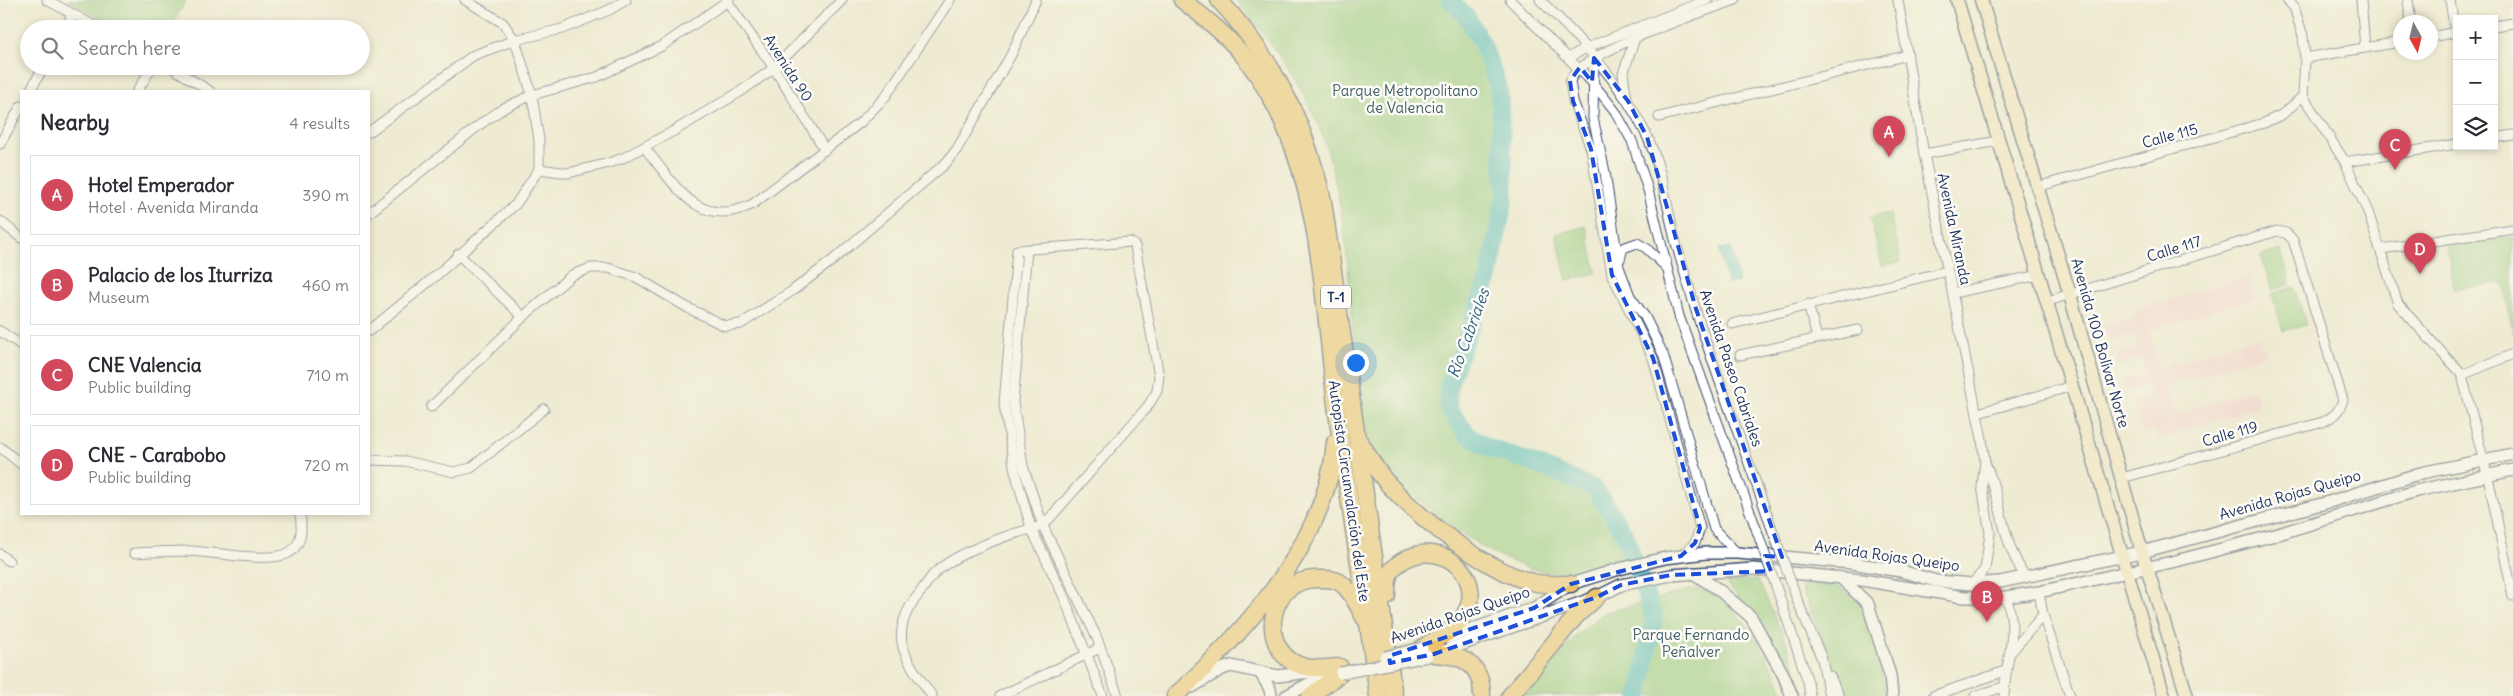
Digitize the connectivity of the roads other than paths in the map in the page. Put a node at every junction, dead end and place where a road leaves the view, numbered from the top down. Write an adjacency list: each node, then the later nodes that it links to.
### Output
1 (47, 0): 21 (street)
2 (465, 0): 31 (street)
3 (626, 0): 31 (street)
4 (842, 0): 39 (street)
5 (950, 0): 60 (street)
6 (1036, 0): 80 (street)
7 (1182, 0): 94 (highway, Autopista Circunvalación del Este / T-1)
8 (1219, 0): 96 (highway, Autopista Circunvalación del Este / T-1)
9 (1510, 0): 36 (street, Avenida Paseo Cabriales)
10 (1540, 0): 33 (street, Avenida Paseo Cabriales)
11 (1707, 0): 33 (street)
12 (1735, 0): 30 (street)
13 (1898, 0): 35 (street, Avenida Miranda)
14 (1957, 0): 56 (main road)
15 (1981, 0): 64 (main road, Avenida 100 Bolívar Norte)
16 (2287, 0): 38 (street)
17 (2361, 0): 34 (street)
18 (2408, 0): 22 (street)
19 (2450, 0): 23 (street)
20 (728, 1): 39 (street, Avenida 90); 48 (street)
21 (72, 15): 24 (street); 25 (street)
22 (2410, 15)
23 (2453, 16)
24 (69, 20)
25 (82, 20)
26 (2513, 23): 27 (street)
27 (2498, 25)
28 (2453, 33): 29 (street)
29 (2438, 35)
30 (1636, 38): 37 (street); 50 (street)
31 (514, 40): 48 (street); 53 (street)
32 (2393, 43): 34 (street)
33 (1586, 48): 36 (street); 37 (street, Avenida Paseo Cabriales)
34 (2366, 48): 38 (street)
35 (1908, 55): 52 (street); 61 (street, Avenida Miranda)
36 (1568, 58): 40 (street, Avenida Paseo Cabriales)
37 (1594, 58): 40 (street); 44 (street); 50 (street, Avenida Paseo Cabriales)
38 (2305, 58): 49 (street)
39 (774, 68): 59 (street); 60 (street, Avenida 90)
40 (1580, 68): 44 (street, Avenida Paseo Cabriales); 113 (street)
41 (39, 75): 45 (street)
42 (147, 75): 46 (street)
43 (183, 75): 47 (street)
44 (1592, 82): 72 (street); 73 (street, Avenida Paseo Cabriales)
45 (31, 90)
46 (138, 90)
47 (208, 90)
48 (532, 95): 63 (street); 65 (street)
49 (2304, 96): 62 (street); 64 (street, Calle 115)
50 (1628, 101): 133 (street, Avenida Paseo Cabriales, bridge)
51 (20, 108): 57 (street)
52 (1659, 117)
53 (370, 131)
54 (2513, 135): 55 (street)
55 (2498, 137)
56 (1999, 141): 61 (street); 75 (main road)
57 (0, 144)
58 (2453, 145): 62 (street)
59 (644, 147): 60 (street); 63 (street)
60 (825, 150)
61 (1924, 154): 74 (street, Avenida Miranda)
62 (2345, 162): 69 (street)
63 (539, 169): 71 (street)
64 (2037, 187): 77 (main road, Avenida 100 Bolívar Norte)
65 (370, 212)
66 (0, 220): 68 (street)
67 (2513, 230): 69 (street)
68 (20, 237)
69 (2381, 249): 89 (street)
70 (1027, 250): 107 (street); 107 (street); 108 (street)
71 (458, 254): 80 (street); 82 (street)
72 (1619, 267): 73 (street); 112 (street)
73 (1666, 267): 151 (street, Avenida Paseo Cabriales, bridge)
74 (1947, 271): 76 (street, Avenida Miranda); 79 (street)
75 (2040, 275): 76 (street); 78 (main road)
76 (1953, 293): 95 (street, Avenida Miranda)
77 (2070, 295): 78 (street, Calle 117); 92 (street, Calle 117); 105 (main road, Avenida 100 Bolívar Norte)
78 (2048, 301): 90 (main road)
79 (1808, 304): 81 (street); 85 (street)
80 (523, 318): 91 (street)
81 (1732, 324)
82 (370, 330)
83 (1858, 330): 85 (street)
84 (0, 331): 86 (street)
85 (1817, 338): 88 (street)
86 (20, 344)
87 (2513, 354): 89 (street)
88 (1740, 355)
89 (2462, 375): 99 (street)
90 (2072, 386): 95 (street); 114 (main road)
91 (431, 407)
92 (2341, 408): 105 (street, Calle 119)
93 (544, 409): 100 (street)
94 (1337, 413): 128 (highway, Autopista Circunvalación del Este / T-1); 142 (highway)
95 (1978, 413): 101 (street, Avenida Miranda)
96 (1356, 435): 121 (highway); 128 (highway, Autopista Circunvalación del Este / T-1)
97 (0, 447): 102 (street)
98 (2513, 454): 99 (street, Avenida Rojas Queipo)
99 (2483, 459): 104 (street); 109 (street, Avenida Rojas Queipo)
100 (370, 460)
101 (1985, 462): 119 (street, Avenida Miranda); 122 (street, Avenida Miranda)
102 (20, 463)
103 (2513, 470): 104 (street, Avenida Rojas Queipo)
104 (2487, 475): 116 (street, Avenida Rojas Queipo); 124 (street)
105 (2122, 478): 109 (main road, Avenida 100 Bolívar Norte)
106 (300, 515): 110 (street)
107 (1043, 526): 108 (street); 129 (street)
108 (1031, 528): 132 (street); 138 (street)
109 (2142, 552): 114 (street, Avenida Rojas Queipo); 116 (main road, Avenida 100 Bolívar Norte)
110 (134, 553)
111 (0, 554): 115 (street)
112 (1737, 554): 113 (street, Avenida Rojas Queipo); 122 (street, Avenida Rojas Queipo)
113 (1681, 556): 121 (street, Avenida Rojas Queipo)
114 (2122, 556): 117 (main road); 119 (street, Avenida Rojas Queipo)
115 (9, 561)
116 (2147, 568): 117 (street, Avenida Rojas Queipo); 159 (main road, Avenida 100 Bolívar Norte)
117 (2126, 572): 123 (street, Avenida Rojas Queipo); 158 (main road)
118 (1693, 573): 120 (street, Avenida Rojas Queipo); 126 (street, Avenida Rojas Queipo); 150 (street)
119 (2026, 577): 122 (street, Avenida Rojas Queipo)
120 (1841, 578): 125 (street, Avenida Rojas Queipo); 154 (street)
121 (1571, 584): 130 (street, Avenida Rojas Queipo)
122 (1972, 584)
123 (2039, 592): 125 (street, Avenida Rojas Queipo); 127 (street)
124 (2513, 596)
125 (2006, 597): 131 (street)
126 (1597, 598): 130 (street, Avenida Rojas Queipo); 149 (highway)
127 (2043, 615): 131 (street); 157 (street)
128 (1377, 623): 130 (highway); 134 (highway); 146 (highway, Autopista Circunvalación del Este / T-1); 147 (highway, Autopista Circunvalación del Este / T-1)
129 (1100, 648): 132 (street); 141 (street)
130 (1428, 652): 134 (street, Avenida Rojas Queipo, bridge); 148 (highway)
131 (2010, 652): 135 (street)
132 (1088, 654): 139 (street); 140 (street)
133 (1822, 659): 152 (street, Avenida Paseo Cabriales); 153 (street)
134 (1341, 670): 136 (street, Avenida Rojas Queipo); 144 (street, Avenida Rojas Queipo); 145 (highway)
135 (2005, 671): 137 (street); 155 (street)
136 (1261, 674): 142 (street, Avenida Rojas Queipo); 143 (street)
137 (2004, 691): 156 (street)
138 (932, 696)
139 (1000, 696)
140 (1103, 696)
141 (1118, 696)
142 (1176, 696)
143 (1271, 696)
144 (1286, 696)
145 (1310, 696)
146 (1378, 696)
147 (1394, 696)
148 (1482, 696)
149 (1510, 696)
150 (1792, 696)
151 (1810, 696)
152 (1829, 696)
153 (1839, 696)
154 (1892, 696)
155 (1933, 696)
156 (1975, 696)
157 (2070, 696)
158 (2164, 696)
159 (2187, 696)

